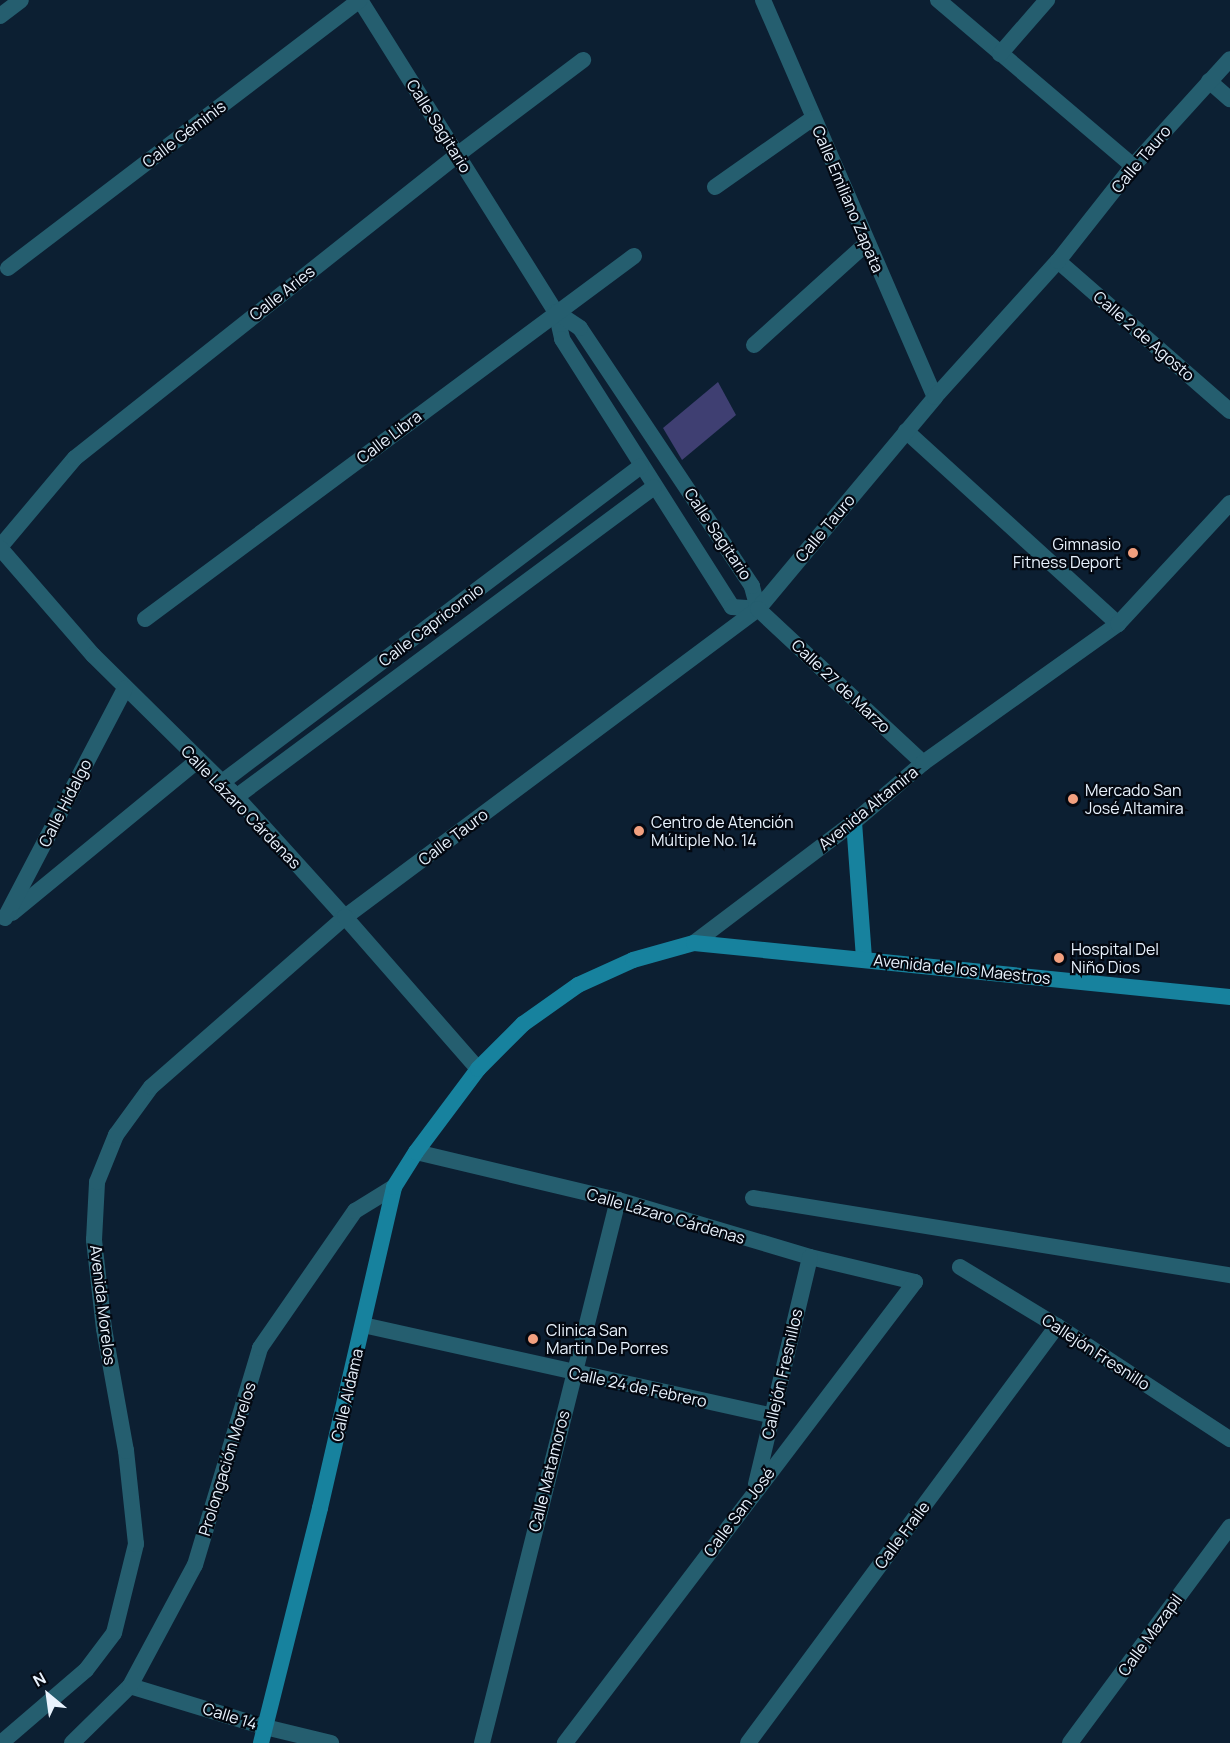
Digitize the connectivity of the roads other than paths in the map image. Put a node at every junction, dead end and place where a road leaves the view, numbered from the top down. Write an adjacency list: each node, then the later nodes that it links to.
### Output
1 (21, 0): 6 (street)
2 (360, 0): 13 (street, Calle Sagitario); 19 (street, Calle Géminis)
3 (762, 0): 12 (street, Calle Emiliano Zapata)
4 (938, 0): 7 (street)
5 (1047, 0): 7 (street)
6 (0, 16)
7 (1000, 54): 14 (street)
8 (1230, 59): 10 (street, Calle Tauro)
9 (582, 60): 13 (street, Calle Aries)
10 (1209, 81): 11 (street); 14 (street, Calle Tauro)
11 (1230, 99)
12 (813, 118): 15 (street); 16 (street, Calle Emiliano Zapata)
13 (456, 155): 20 (street, Calle Sagitario); 28 (street, Calle Aries)
14 (1133, 166): 18 (street, Calle Tauro)
15 (715, 187)
16 (867, 243): 21 (street); 22 (street, Calle Emiliano Zapata)
17 (634, 256): 20 (street, Calle Libra)
18 (1058, 261): 22 (street, Calle Tauro); 23 (street, Calle 2 de Agosto)
19 (8, 268)
20 (556, 312): 25 (street, Calle Sagitario); 29 (street, Calle Sagitario); 30 (street, Calle Libra)
21 (754, 345)
22 (935, 397): 24 (street, Calle Tauro)
23 (1230, 411)
24 (906, 431): 29 (street, Calle Tauro); 31 (street)
25 (641, 466): 26 (street, Calle Sagitario); 35 (street, Calle Capricornio)
26 (654, 487): 29 (street, Calle Sagitario); 36 (street, Calle Capricornio)
27 (1230, 503): 31 (street, Avenida Altamira)
28 (0, 547): 32 (street, Calle Lázaro Cárdenas)
29 (758, 609): 34 (street, Calle 27 de Marzo); 38 (street, Calle Tauro)
30 (145, 620)
31 (1118, 624): 34 (street, Avenida Altamira)
32 (125, 688): 33 (street, Calle Lázaro Cárdenas); 39 (street, Calle Hidalgo)
33 (197, 761): 35 (street, Calle Lázaro Cárdenas); 39 (street, Calle Hidalgo)
34 (924, 763): 37 (street, Avenida Altamira)
35 (221, 783): 36 (street, Calle Lázaro Cárdenas)
36 (236, 797): 38 (street, Calle Lázaro Cárdenas)
37 (854, 822): 40 (street, Avenida Altamira); 41 (main road)
38 (345, 917): 43 (street, Calle Lázaro Cárdenas); 61 (street, Avenida Morelos)
39 (3, 921)
40 (694, 943): 41 (main road, Avenida de los Maestros); 43 (main road, Avenida Altamira)
41 (864, 959): 42 (main road, Avenida de los Maestros)
42 (1230, 997)
43 (478, 1069): 44 (main road, Calle Aldama)
44 (416, 1152): 45 (main road, Calle Aldama); 47 (street, Calle Lázaro Cárdenas)
45 (394, 1186): 52 (main road, Calle Aldama); 59 (street, Prolongación Morelos)
46 (753, 1198): 50 (street)
47 (618, 1200): 48 (street, Calle Lázaro Cárdenas); 54 (street, Calle Matamoros)
48 (810, 1257): 51 (street, Calle Lázaro Cárdenas); 55 (street, Callejón Fresnillos)
49 (960, 1267): 53 (street, Callejón Fresnillo)
50 (1230, 1275)
51 (915, 1282): 57 (street, Calle San José)
52 (363, 1325): 54 (street, Calle 24 de Febrero); 60 (main road, Calle Aldama)
53 (1057, 1326): 56 (street, Callejón Fresnillo); 66 (street, Calle Fraile)
54 (572, 1373): 55 (street, Calle 24 de Febrero); 64 (street, Calle Matamoros)
55 (772, 1416): 57 (street, Callejón Fresnillos)
56 (1230, 1439)
57 (755, 1491): 65 (street, Calle San José)
58 (1230, 1527): 67 (street, Calle Mazapil)
59 (130, 1686): 60 (street, Calle 14); 62 (street, Prolongación Morelos)
60 (263, 1735): 63 (street, Calle 14)
61 (1, 1743)
62 (72, 1743)
63 (332, 1743)
64 (482, 1743)
65 (565, 1743)
66 (748, 1743)
67 (1070, 1743)

